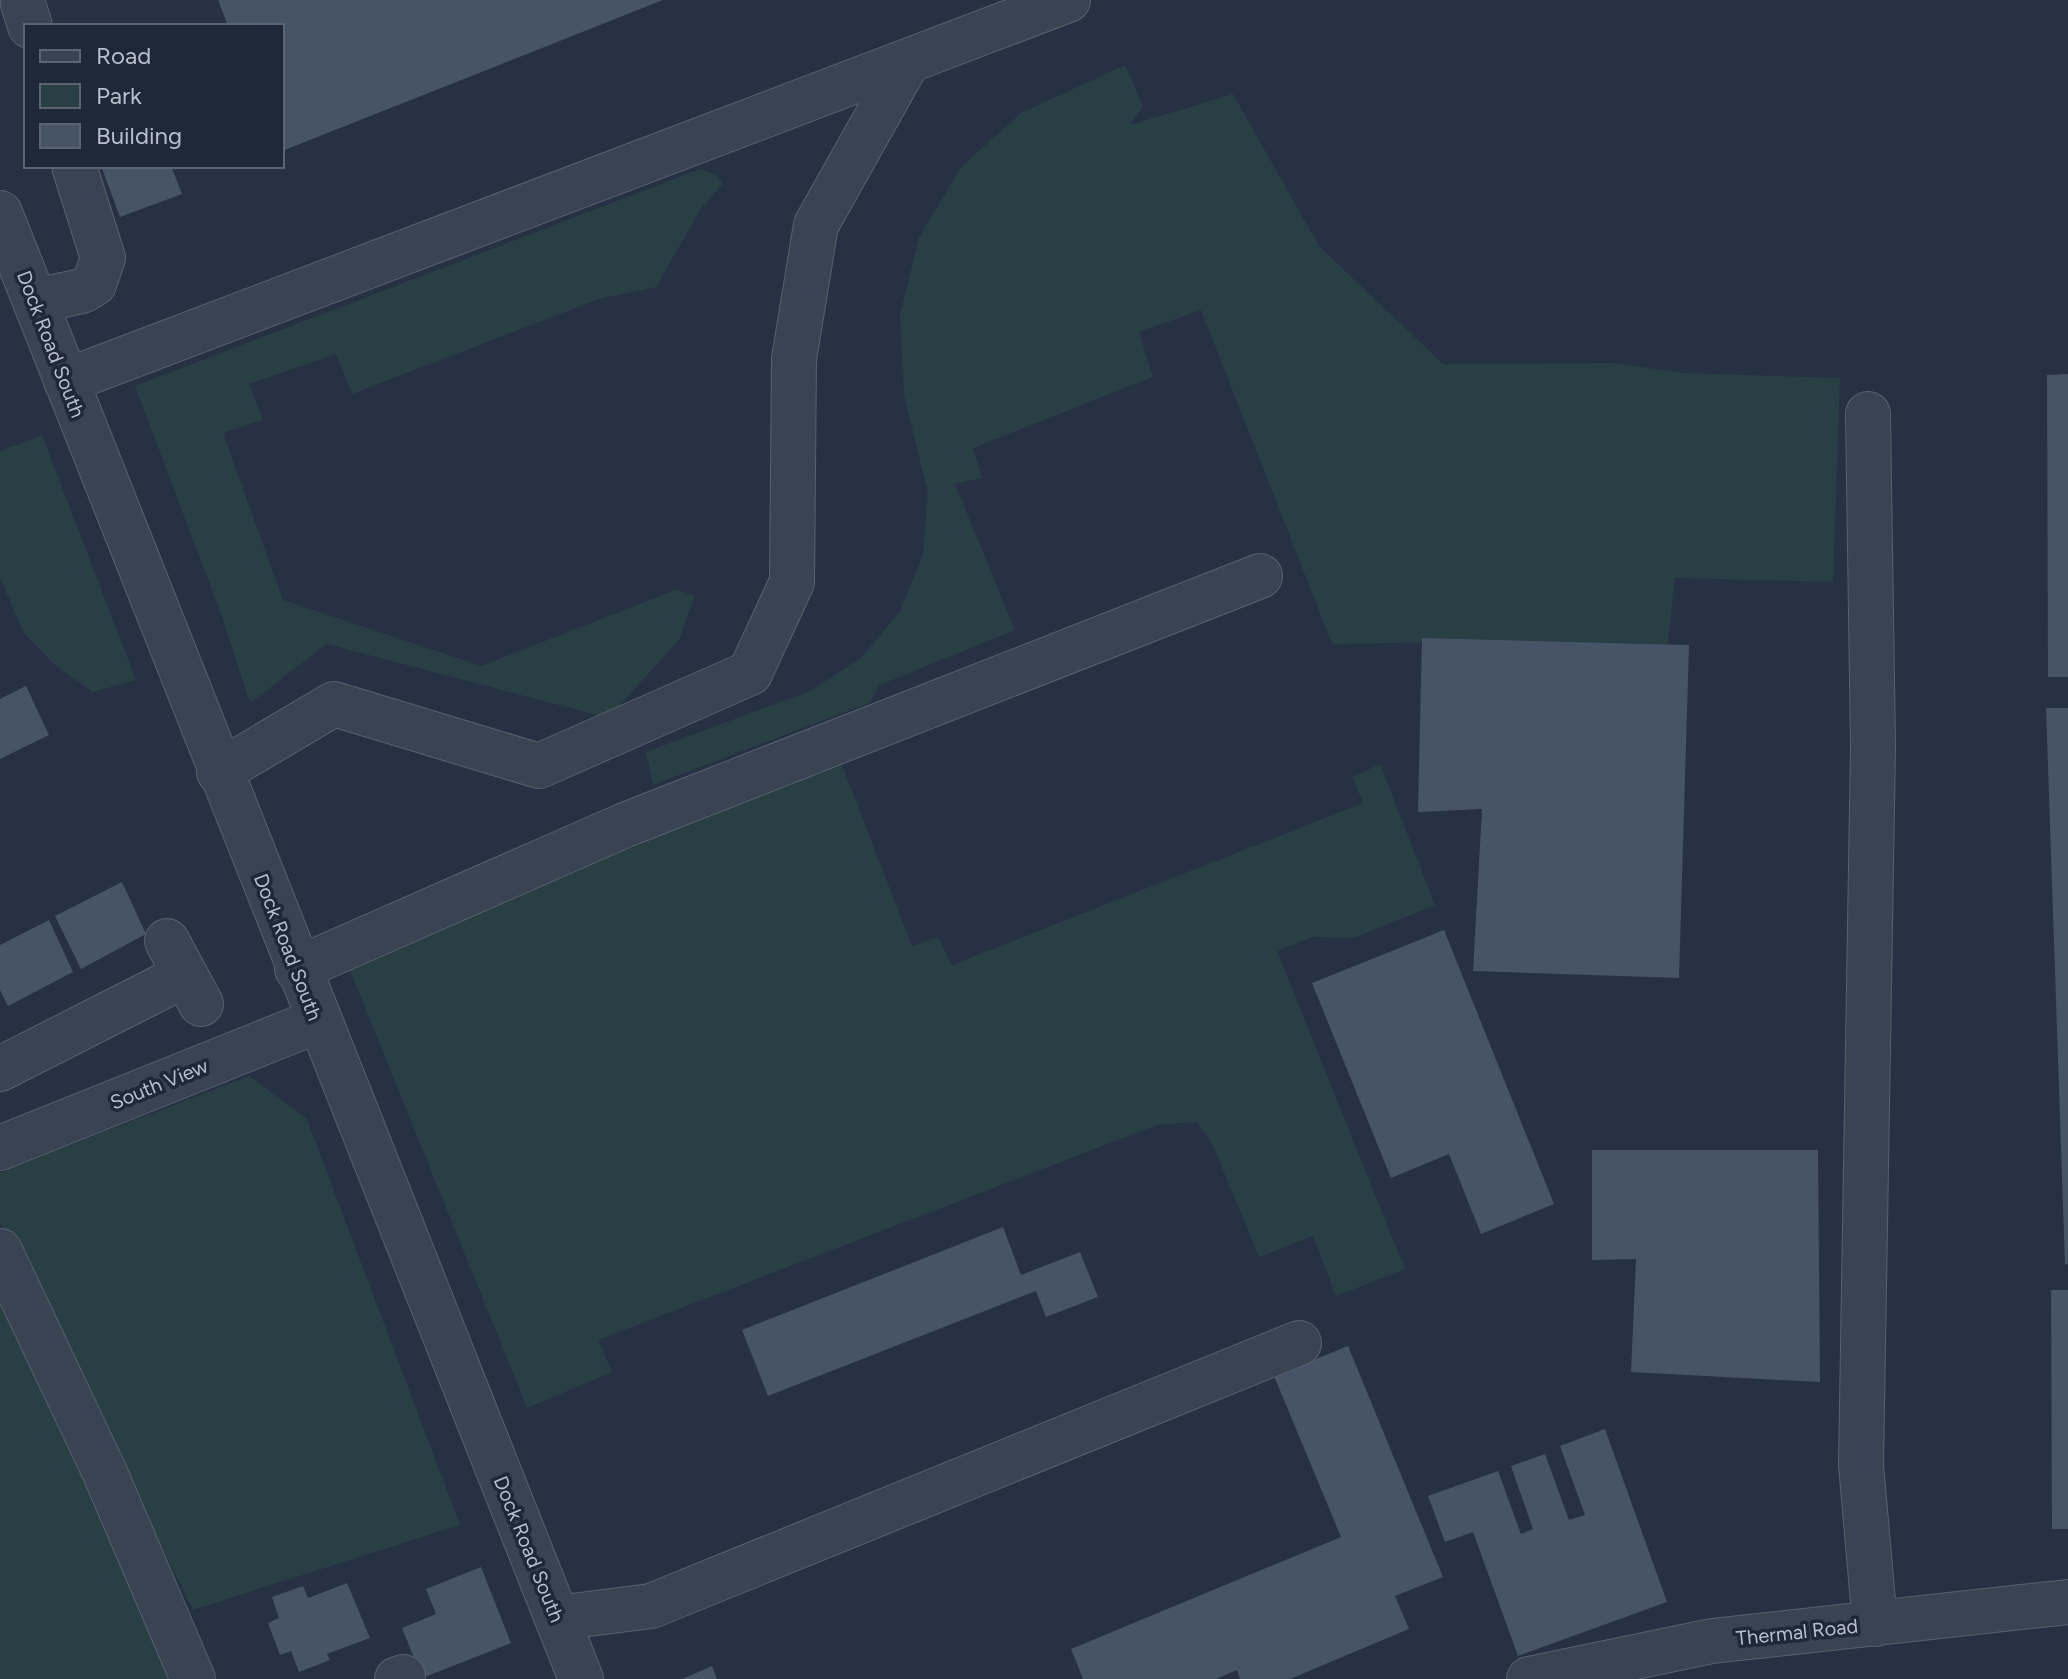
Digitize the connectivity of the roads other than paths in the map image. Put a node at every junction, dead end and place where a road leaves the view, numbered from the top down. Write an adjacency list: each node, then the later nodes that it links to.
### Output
1 (1068, 0): 2 (street)
2 (908, 61): 6 (street); 9 (street)
3 (75, 168): 5 (street)
4 (0, 213): 5 (street, Dock Road South)
5 (35, 301): 6 (street, Dock Road South)
6 (66, 381): 9 (street, Dock Road South)
7 (1868, 414): 19 (street)
8 (1260, 576): 10 (street)
9 (219, 772): 10 (street, Dock Road South)
10 (297, 969): 12 (street, Dock Road South)
11 (185, 973): 13 (street)
12 (317, 1021): 14 (street, South View); 18 (street, Dock Road South)
13 (0, 1069)
14 (0, 1148)
15 (0, 1251): 20 (street)
16 (1299, 1343): 18 (street)
17 (2068, 1602): 19 (street, Thermal Road)
18 (557, 1618): 21 (street, Dock Road South)
19 (1875, 1624): 22 (street, Thermal Road)
20 (193, 1679)
21 (581, 1679)
22 (1529, 1679)

